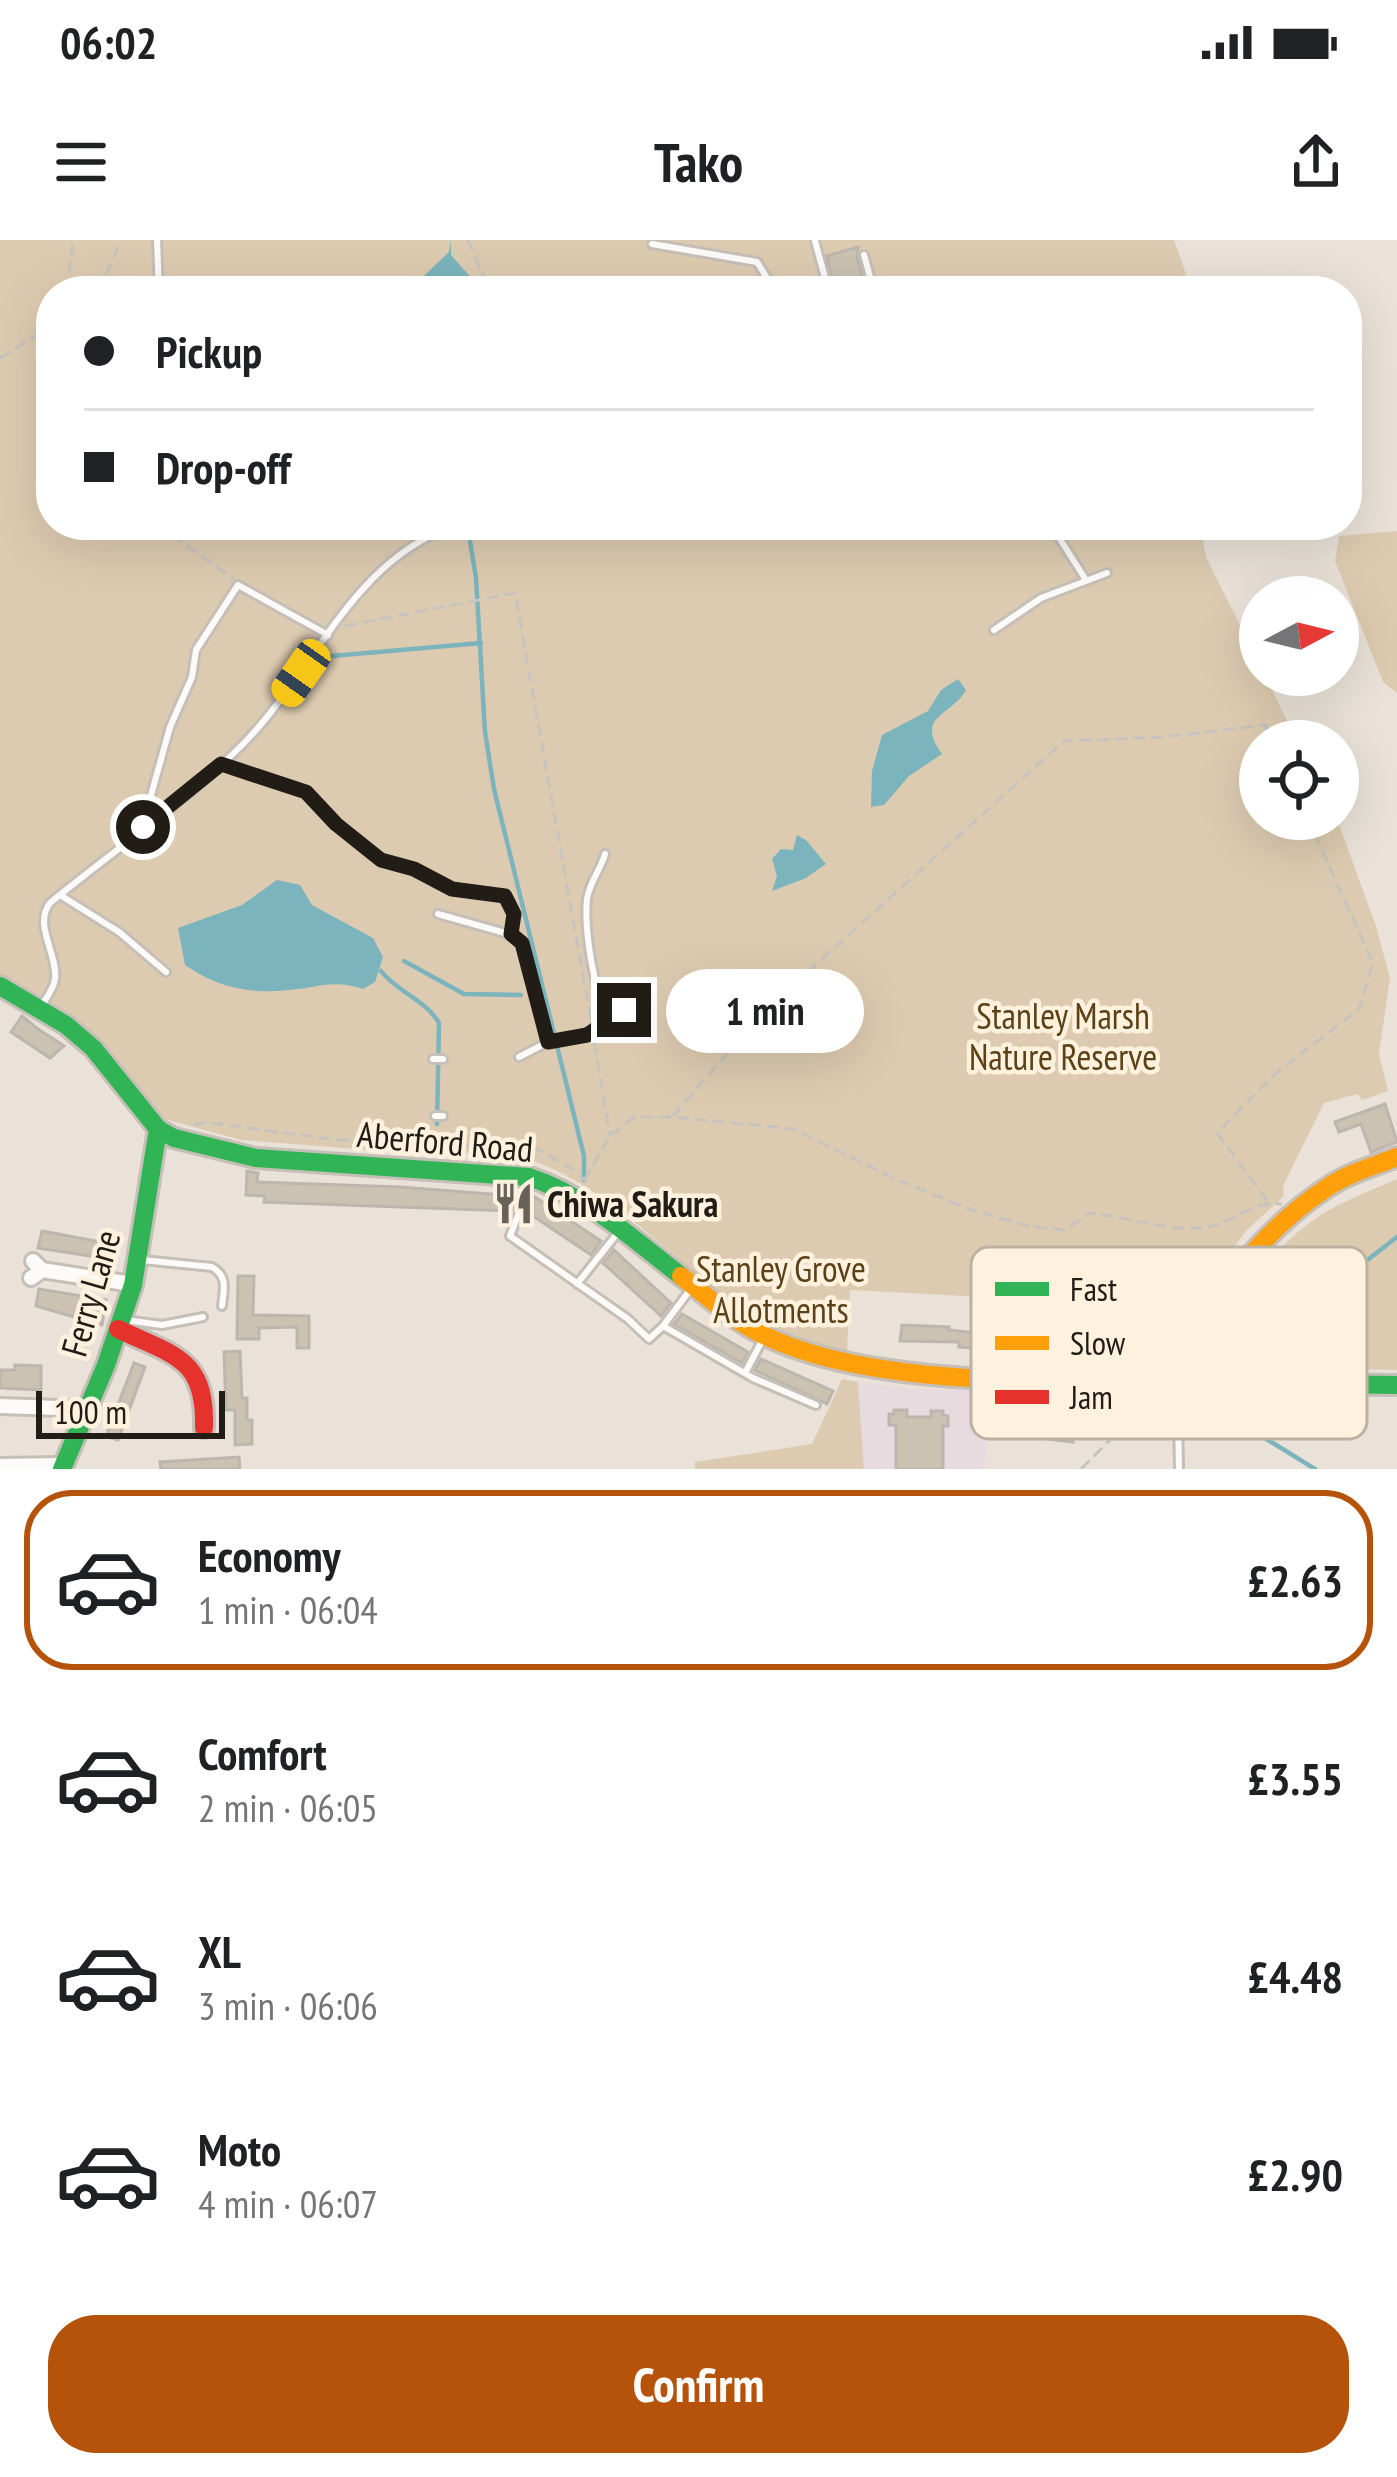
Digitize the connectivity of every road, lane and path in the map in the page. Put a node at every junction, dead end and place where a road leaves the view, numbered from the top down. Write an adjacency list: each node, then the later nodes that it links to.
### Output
1 (74, 240): 8 (path)
2 (121, 240): 9 (path)
3 (158, 240): 10 (lane)
4 (468, 240): 11 (path)
5 (815, 242): 13 (lane)
6 (652, 244): 12 (lane)
7 (864, 255): 14 (lane)
8 (69, 276)
9 (105, 276)
10 (159, 276)
11 (484, 276)
12 (766, 276)
13 (825, 276)
14 (870, 276)
15 (36, 335): 16 (path)
16 (0, 358)
17 (178, 540): 22 (path)
18 (421, 540): 24 (lane)
19 (1061, 540): 21 (lane)
20 (1107, 573): 21 (lane)
21 (1086, 580): 23 (lane)
22 (240, 583)
23 (994, 630)
24 (331, 631): 26 (lane); 27 (lane); 38 (path)
25 (1239, 728): 43 (path)
26 (221, 764): 27 (lane); 32 (lane)
27 (143, 827): 30 (lane)
28 (1317, 840): 48 (path)
29 (605, 854): 37 (lane)
30 (60, 895): 33 (lane); 35 (lane)
31 (438, 914): 32 (lane)
32 (511, 934): 39 (lane)
33 (166, 972)
34 (0, 986): 35 (main road)
35 (40, 1008): 44 (main road)
36 (624, 1010): 37 (lane)
37 (611, 1021): 38 (lane)
38 (593, 1032): 39 (lane); 45 (path)
39 (548, 1042): 40 (lane)
40 (519, 1057)
41 (433, 1059): 42 (lane)
42 (443, 1059)
43 (672, 1117): 45 (path); 48 (path)
44 (166, 1133): 45 (path); 50 (main road, Aberford Road); 52 (main road, Ferry Lane)
45 (610, 1136)
46 (1397, 1157): 49 (main road)
47 (530, 1185): 55 (lane)
48 (1268, 1202): 49 (path)
49 (1301, 1207): 51 (main road)
50 (620, 1229): 55 (lane); 56 (main road, Aberford Road)
51 (1261, 1247)
52 (139, 1259): 54 (main road, Ferry Lane); 57 (lane)
53 (35, 1270): 54 (street)
54 (132, 1284): 59 (main road, Ferry Lane)
55 (577, 1284): 60 (lane)
56 (693, 1285): 60 (lane); 61 (main road, Aberford Road)
57 (222, 1306)
58 (203, 1318): 59 (lane)
59 (119, 1324): 68 (main road, Ferry Lane); 69 (main road)
60 (663, 1326): 62 (lane)
61 (764, 1336): 62 (lane); 63 (main road, Aberford Road)
62 (746, 1373): 66 (lane)
63 (971, 1374)
64 (1367, 1385): 65 (main road, Aberford Road)
65 (1397, 1385)
66 (815, 1405)
67 (0, 1406): 68 (street)
68 (88, 1409): 73 (main road, Ferry Lane)
69 (204, 1430)
70 (1110, 1439): 74 (path)
71 (1178, 1439): 75 (lane)
72 (0, 1466): 73 (street)
73 (63, 1467)
74 (1081, 1469)
75 (1179, 1469)

